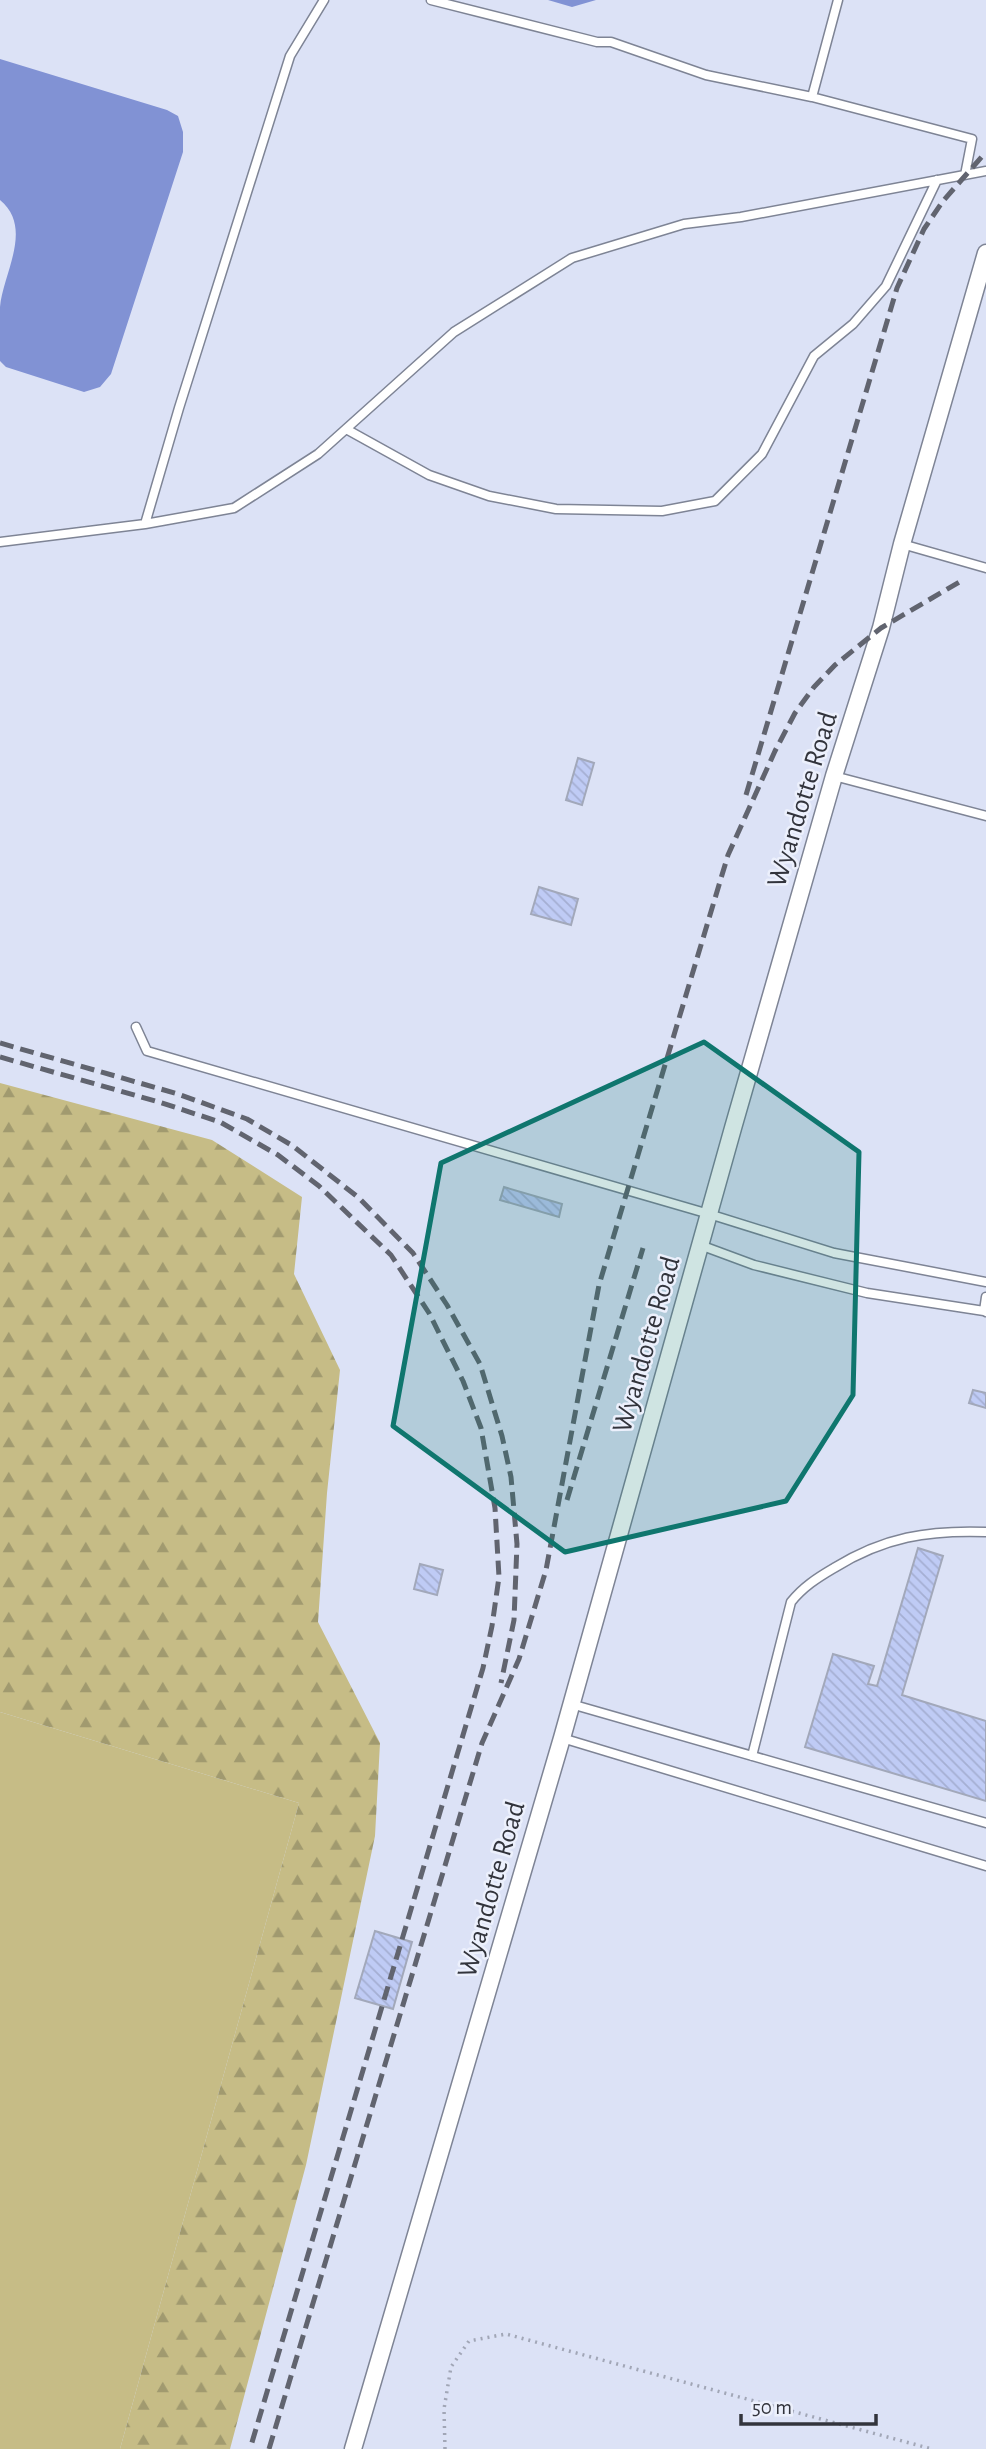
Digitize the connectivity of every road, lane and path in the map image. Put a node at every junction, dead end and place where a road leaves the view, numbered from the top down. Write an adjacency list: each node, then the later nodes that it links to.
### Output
1 (324, 0): 10 (lane)
2 (431, 0): 4 (lane)
3 (838, 0): 4 (lane)
4 (812, 97): 6 (lane)
5 (986, 171): 6 (lane)
6 (965, 175): 7 (lane)
7 (937, 180): 9 (lane); 9 (lane)
8 (986, 253): 12 (street, Wyandotte Road)
9 (346, 429): 10 (lane)
10 (145, 524): 11 (lane)
11 (0, 542)
12 (902, 544): 13 (lane); 14 (street, Wyandotte Road)
13 (986, 568)
14 (834, 776): 15 (lane); 17 (street, Wyandotte Road)
15 (986, 816)
16 (136, 1027): 17 (lane)
17 (709, 1214): 18 (street, Wyandotte Road); 19 (lane)
18 (700, 1245): 21 (lane); 23 (street, Wyandotte Road)
19 (986, 1282)
20 (986, 1297): 21 (lane)
21 (985, 1311)
22 (986, 1532): 25 (lane)
23 (571, 1704): 24 (street, Wyandotte Road); 25 (lane)
24 (562, 1738): 27 (lane); 28 (street, Wyandotte Road)
25 (751, 1756): 26 (lane)
26 (986, 1823)
27 (986, 1866)
28 (353, 2449)
29 (446, 2449): 30 (path)
30 (933, 2449)

